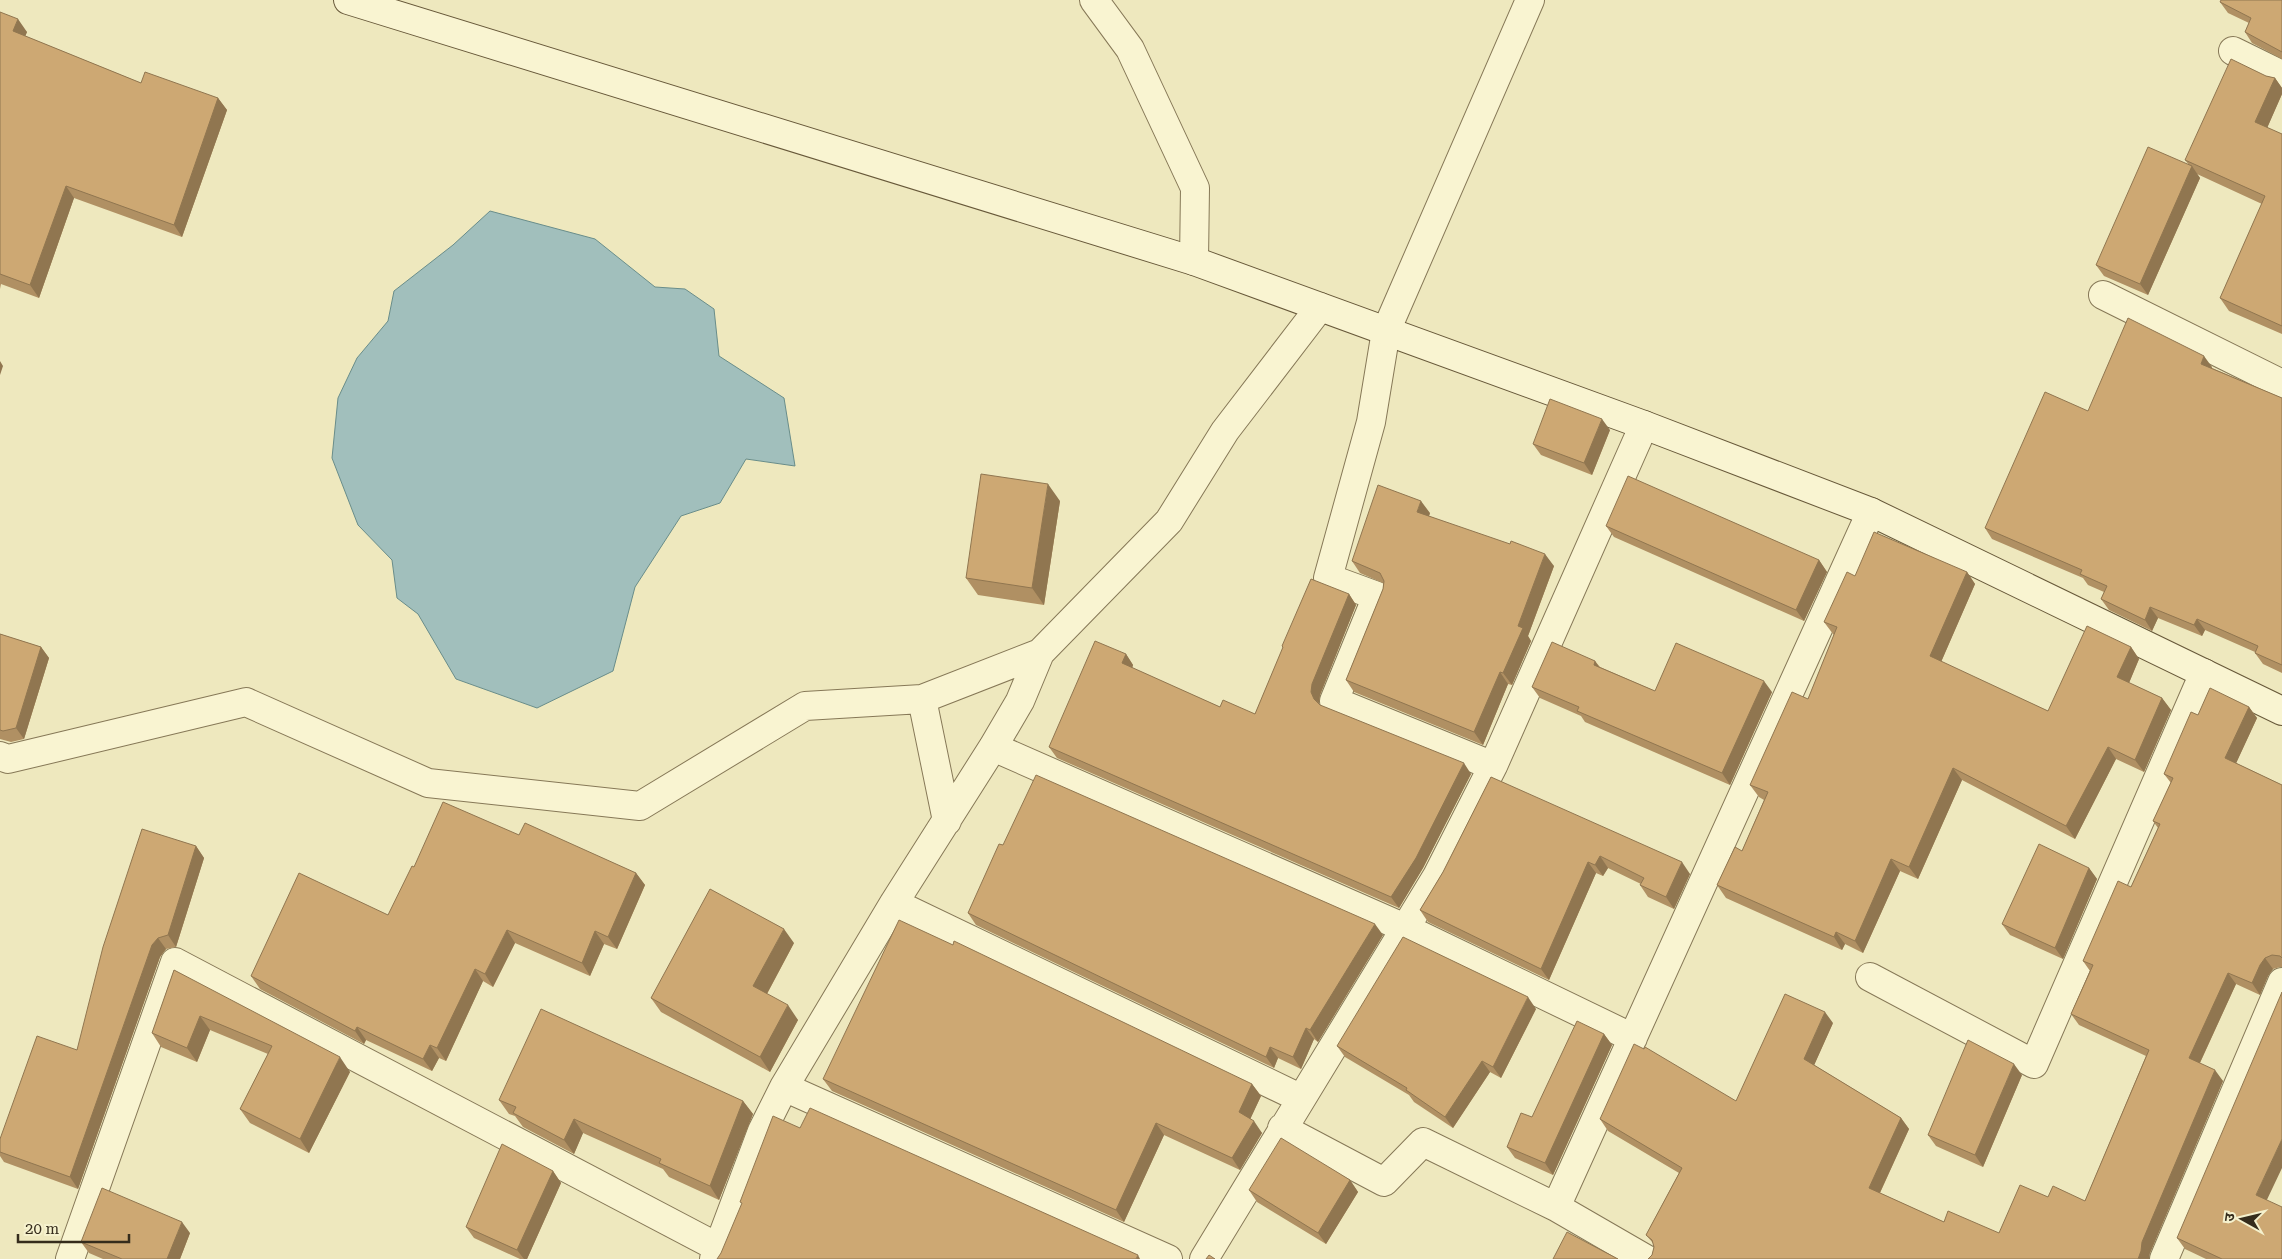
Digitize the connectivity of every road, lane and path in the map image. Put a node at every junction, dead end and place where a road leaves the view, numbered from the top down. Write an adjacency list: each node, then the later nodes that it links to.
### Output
1 (348, 0): 6 (street)
2 (1094, 0): 6 (street)
3 (1530, 0): 9 (street)
4 (2233, 51): 5 (street)
5 (2282, 75)
6 (1194, 261): 8 (street)
7 (2103, 295): 10 (street)
8 (1320, 307): 9 (street); 13 (street)
9 (1386, 330): 11 (street); 19 (street)
10 (2282, 384)
11 (1644, 425): 12 (street); 19 (street)
12 (1871, 512): 14 (street); 25 (street)
13 (1040, 653): 15 (street); 17 (street)
14 (2204, 673): 16 (street); 23 (street)
15 (922, 698): 18 (street); 20 (street)
16 (2282, 711)
17 (993, 747): 20 (street); 22 (street)
18 (0, 756)
19 (1494, 766): 22 (street)
20 (947, 821): 21 (street)
21 (894, 903): 26 (street); 27 (street)
22 (1404, 928): 25 (street); 27 (street)
23 (1870, 977)
24 (2282, 982): 35 (street)
25 (1632, 1038): 29 (street)
26 (784, 1087): 30 (street); 32 (street)
27 (1300, 1098): 28 (street)
28 (1282, 1128): 29 (street); 33 (street)
29 (1556, 1207): 34 (street)
30 (716, 1256): 31 (street)
31 (70, 1259)
32 (1168, 1259)
33 (1204, 1259)
34 (1646, 1259)
35 (2164, 1259)

